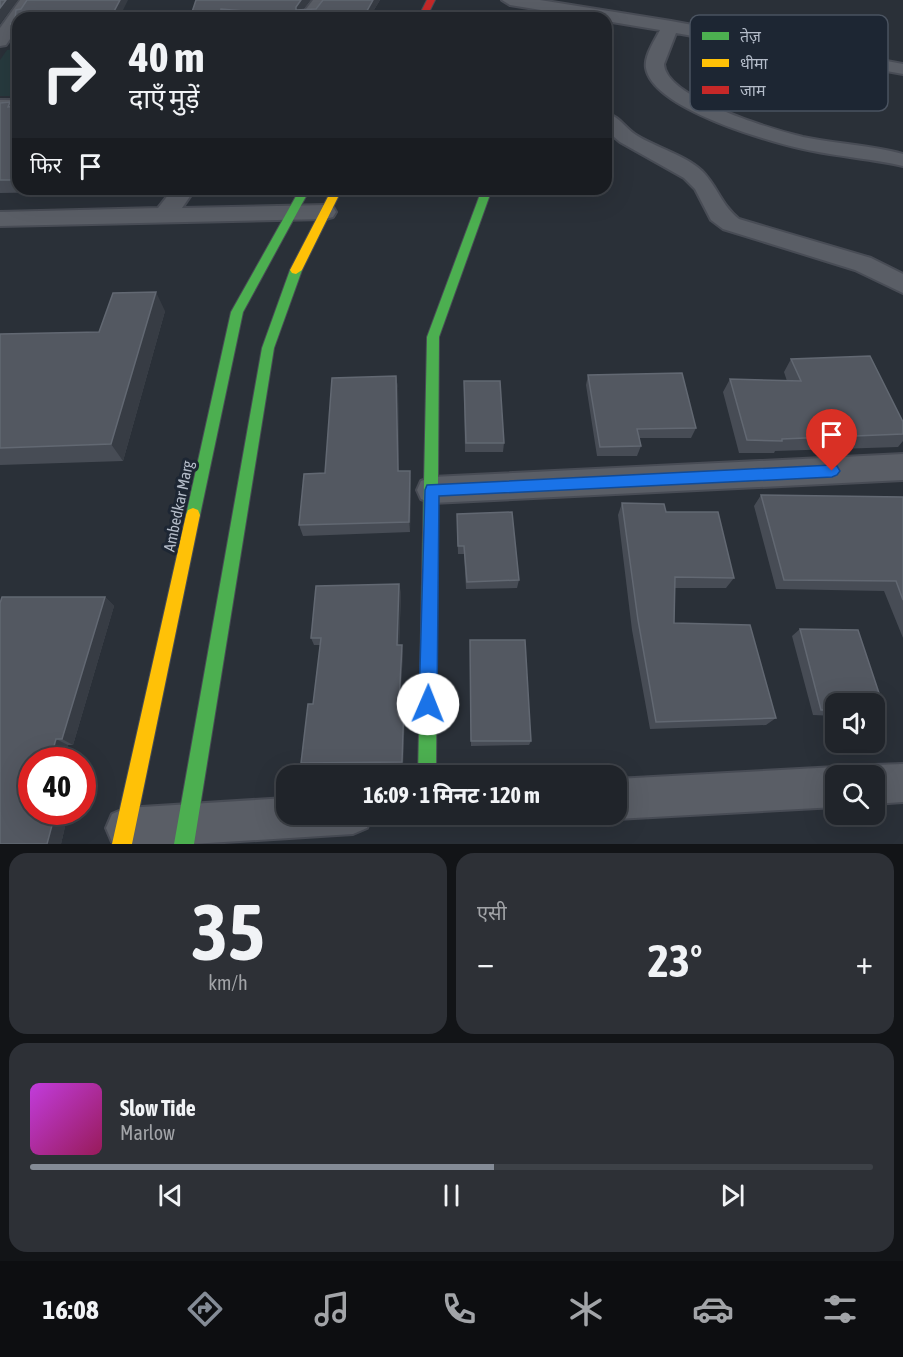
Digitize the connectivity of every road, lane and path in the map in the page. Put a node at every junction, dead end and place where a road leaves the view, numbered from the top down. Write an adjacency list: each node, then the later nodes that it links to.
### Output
1 (510, 0): 2 (street)
2 (584, 12)
3 (612, 16): 5 (street)
4 (12, 24): 7 (street)
5 (671, 26): 6 (street); 10 (street)
6 (690, 30)
7 (0, 42)
8 (888, 66): 9 (street)
9 (903, 69)
10 (690, 101)
11 (714, 111): 13 (street)
12 (612, 124): 22 (street)
13 (903, 160)
14 (180, 195): 20 (street)
15 (302, 195): 18 (street, Ambedkar Marg)
16 (334, 195): 19 (street)
17 (485, 195): 24 (street)
18 (292, 212): 19 (street); 20 (street); 32 (street, Ambedkar Marg)
19 (325, 212): 31 (street)
20 (165, 215): 21 (street)
21 (0, 219)
22 (903, 284)
23 (903, 467): 24 (street)
24 (432, 490): 25 (street)
25 (427, 765)
26 (903, 783): 27 (street)
27 (885, 784)
28 (825, 788): 29 (street)
29 (627, 798)
30 (276, 823): 31 (street)
31 (186, 834): 32 (street)
32 (124, 836)

